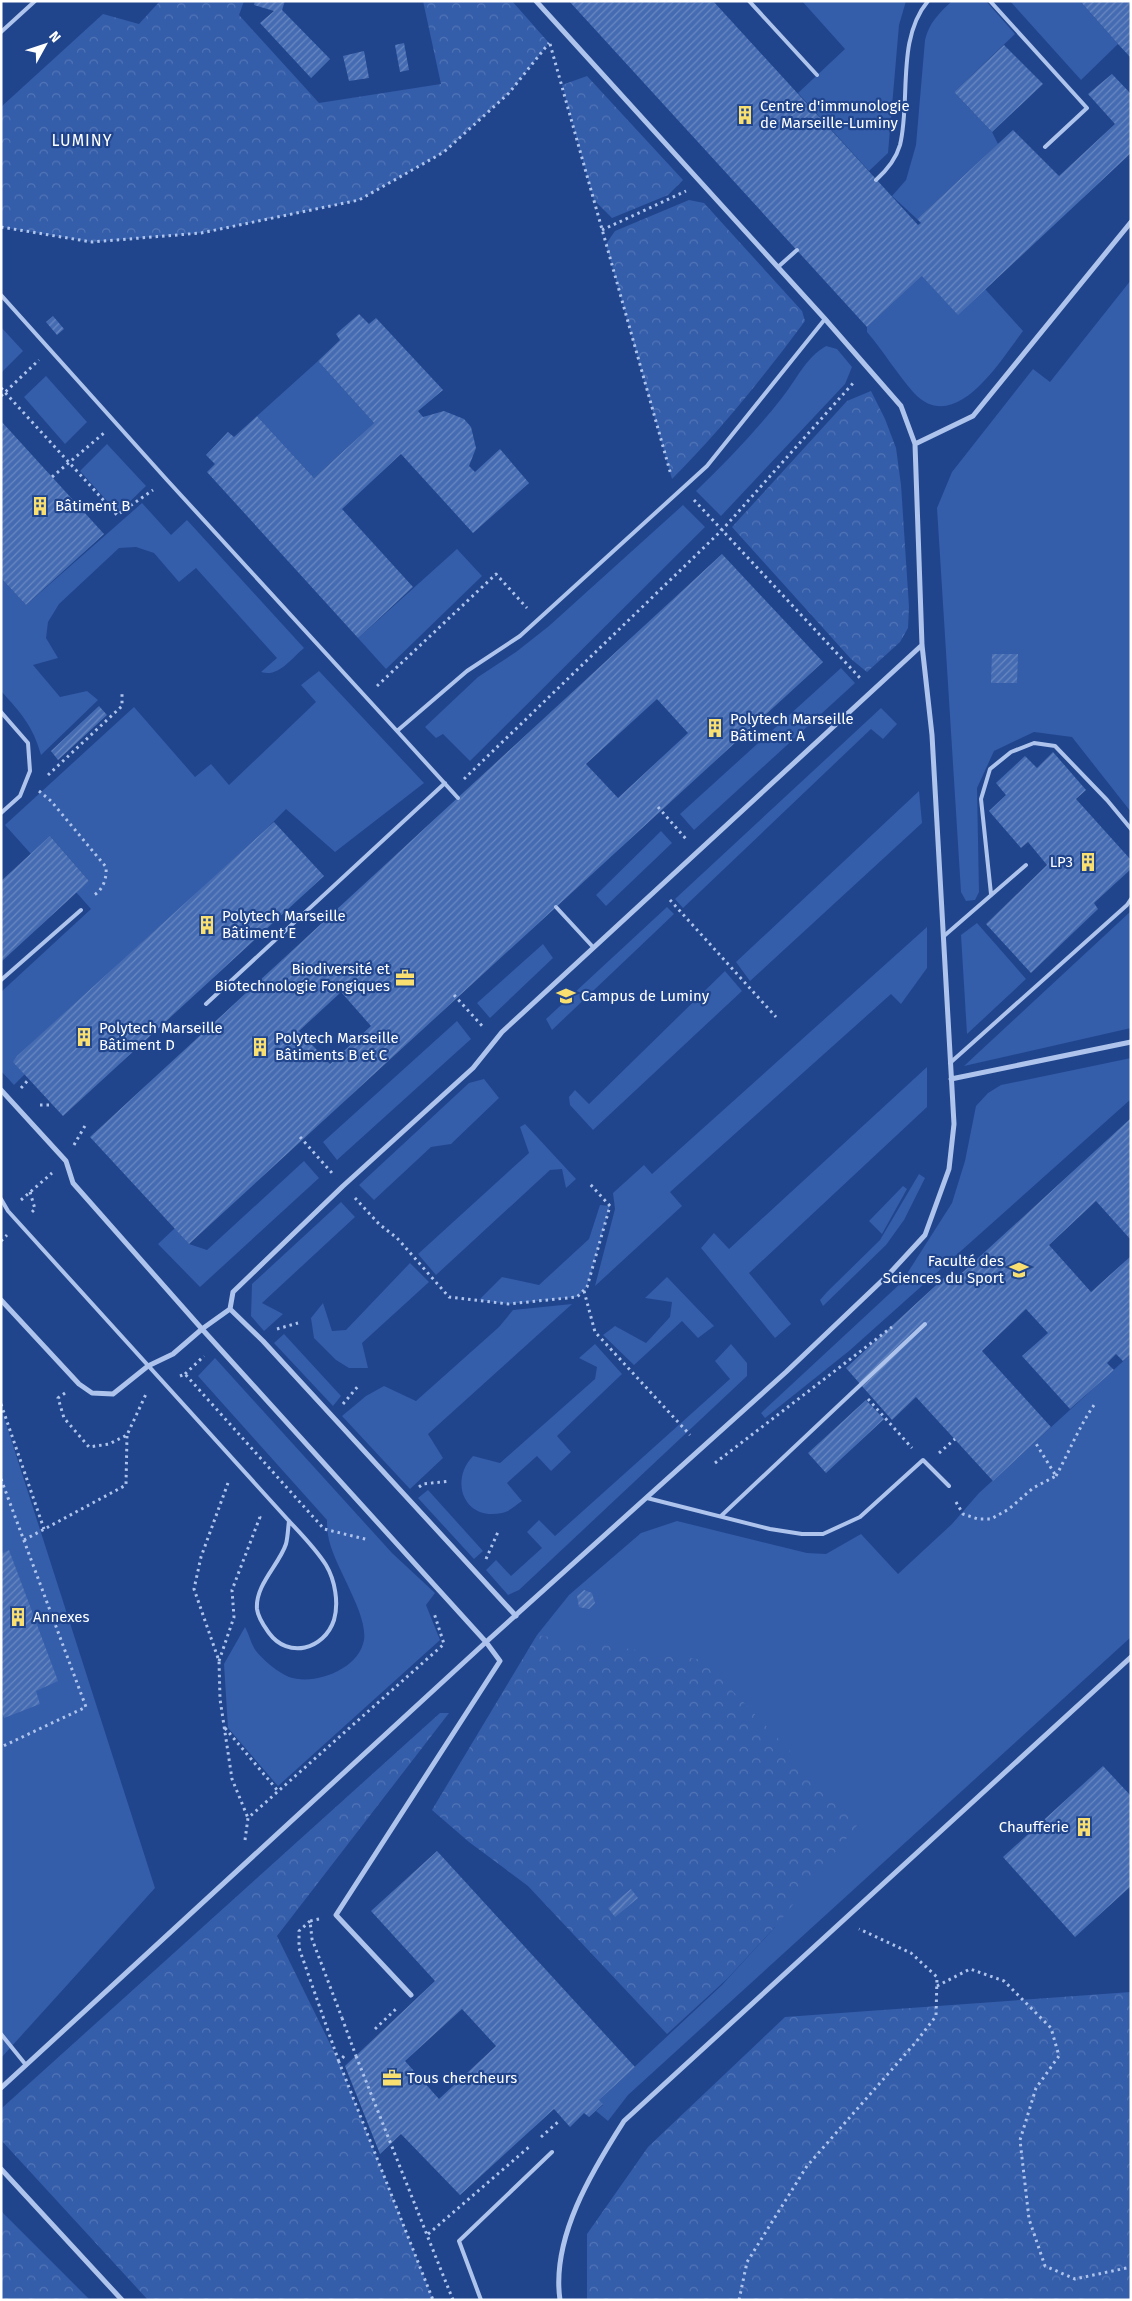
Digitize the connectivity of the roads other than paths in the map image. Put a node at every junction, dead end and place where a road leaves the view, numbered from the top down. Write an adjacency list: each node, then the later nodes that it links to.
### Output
1 (35, 1): 6 (lane)
2 (536, 1): 12 (street)
3 (749, 1): 7 (lane)
4 (928, 1): 9 (lane)
5 (990, 1): 8 (lane)
6 (1, 32)
7 (817, 75)
8 (1045, 147)
9 (876, 180)
10 (1131, 222): 15 (street)
11 (797, 250): 12 (lane)
12 (778, 267): 14 (street)
13 (1, 295): 18 (lane)
14 (825, 319): 15 (street); 18 (lane)
15 (915, 444): 16 (street)
16 (922, 645): 28 (street); 29 (street)
17 (1, 712): 21 (lane)
18 (398, 731): 19 (lane)
19 (445, 783): 20 (lane); 31 (lane)
20 (458, 798)
21 (1, 813)
22 (1131, 829): 24 (lane)
23 (1026, 864): 24 (lane)
24 (991, 894): 28 (lane)
25 (1131, 899): 33 (lane)
26 (556, 907): 29 (lane)
27 (81, 910): 30 (lane)
28 (944, 936): 33 (street)
29 (593, 947): 38 (street)
30 (1, 980)
31 (206, 1004)
32 (1131, 1042): 34 (street)
33 (950, 1063): 34 (street)
34 (951, 1079): 43 (street)
35 (1, 1090): 40 (street)
36 (1, 1199): 41 (lane)
37 (1, 1300): 41 (street)
38 (230, 1309): 40 (street); 46 (street)
39 (925, 1324): 44 (lane)
40 (202, 1329): 41 (street); 47 (street)
41 (148, 1366): 45 (lane)
42 (949, 1486): 44 (lane)
43 (647, 1498): 44 (lane); 46 (street)
44 (721, 1516)
45 (289, 1521): 45 (lane)
46 (516, 1616): 47 (street)
47 (486, 1642): 49 (street); 51 (street)
48 (1131, 1657): 57 (street)
49 (411, 1995)
50 (1, 2034): 51 (lane)
51 (26, 2065): 52 (street)
52 (1, 2088)
53 (552, 2152): 56 (lane)
54 (1, 2170): 55 (street)
55 (122, 2300)
56 (481, 2300)
57 (560, 2300)

